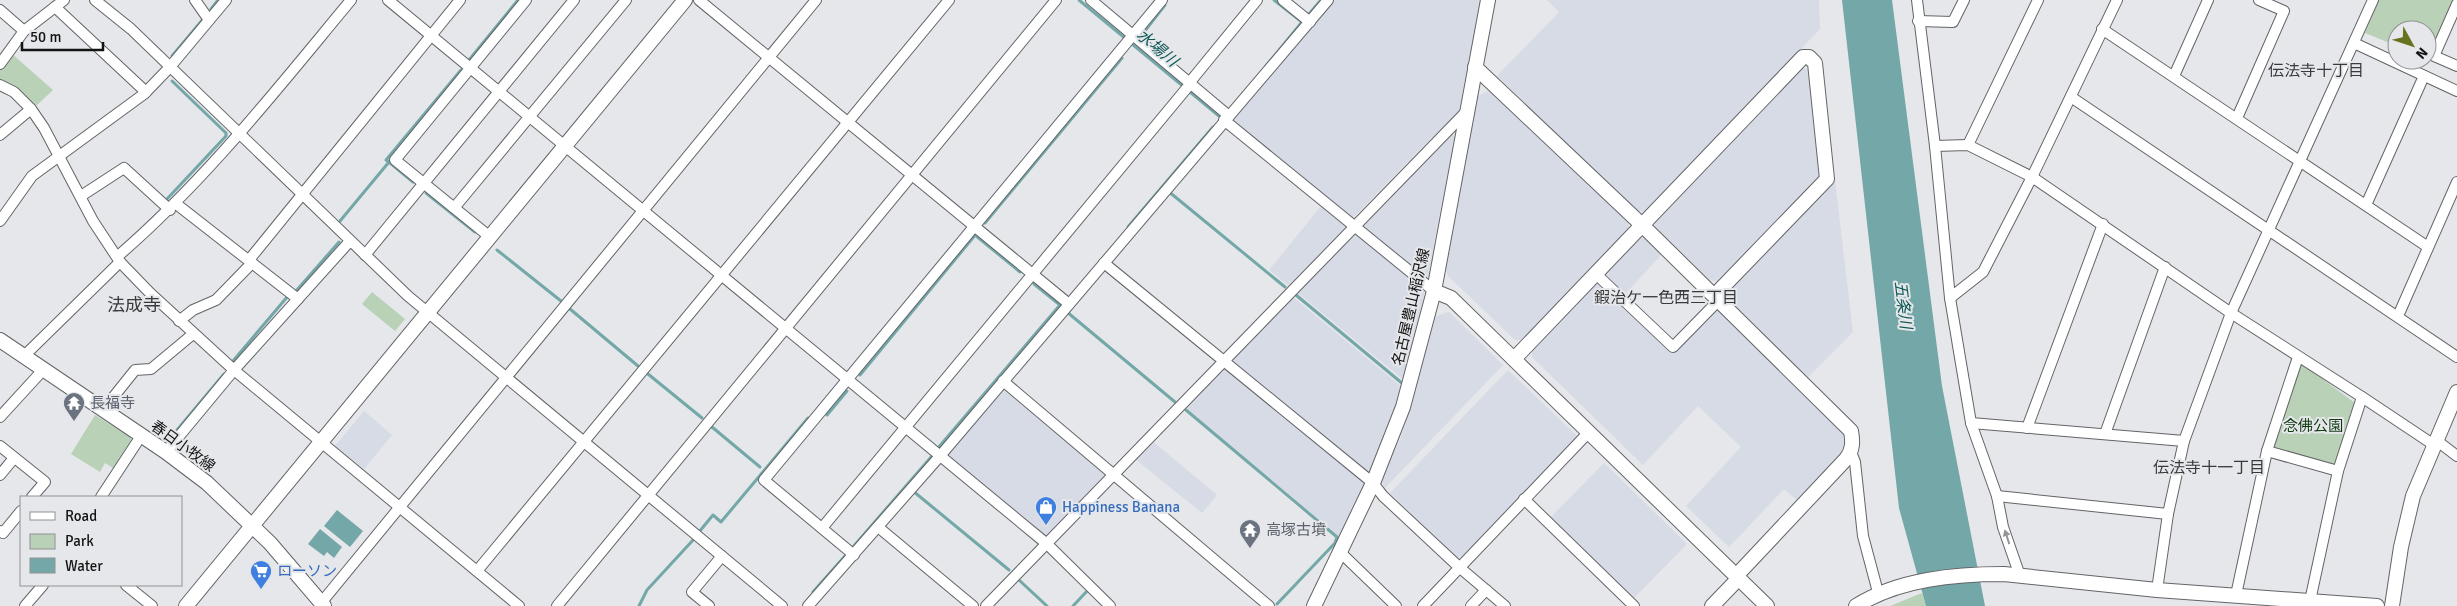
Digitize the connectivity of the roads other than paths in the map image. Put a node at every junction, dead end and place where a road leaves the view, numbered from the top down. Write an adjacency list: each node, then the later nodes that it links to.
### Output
1 (64, 0): 30 (street)
2 (195, 0): 32 (street)
3 (226, 0): 32 (street)
4 (351, 0): 61 (street)
5 (388, 0): 37 (street)
6 (460, 0): 37 (street)
7 (526, 0): 44 (street)
8 (574, 0): 52 (street)
9 (626, 0): 56 (street)
10 (685, 0): 64 (street)
11 (699, 0): 40 (street)
12 (816, 0): 40 (street)
13 (949, 0): 59 (street)
14 (1056, 0): 67 (street)
15 (1091, 0): 38 (street)
16 (1162, 0): 38 (street)
17 (1257, 0): 49 (street)
18 (1283, 0): 34 (street)
19 (1328, 0): 34 (street)
20 (1488, 0): 45 (street, 名古屋豊山稲沢線)
21 (1917, 0): 33 (street)
22 (1964, 0): 33 (street)
23 (2038, 0): 62 (street)
24 (2117, 0): 35 (street)
25 (2208, 0): 46 (street)
26 (2259, 0): 58 (street)
27 (2373, 0): 39 (street)
28 (102, 2): 43 (street)
29 (2457, 4): 42 (street)
30 (55, 7): 36 (street); 51 (street)
31 (0, 10): 36 (street)
32 (210, 20): 43 (street)
33 (1918, 21): 63 (street)
34 (1310, 22): 57 (street)
35 (2102, 30): 46 (street); 53 (street)
36 (24, 31): 41 (street)
37 (431, 36): 44 (street); 71 (street)
38 (1129, 38): 49 (street); 80 (street)
39 (2354, 43): 47 (street); 66 (street)
40 (769, 57): 59 (street); 76 (street)
41 (0, 64)
42 (2457, 66)
43 (170, 67): 51 (street); 61 (street)
44 (470, 68): 52 (street); 70 (street)
45 (1475, 68): 55 (street, 名古屋豊山稲沢線); 79 (street)
46 (2174, 76): 58 (street)
47 (2424, 76): 50 (street); 73 (street)
48 (0, 85): 54 (street)
49 (1188, 85): 57 (street); 91 (street)
50 (2457, 90)
51 (146, 92): 65 (street)
52 (498, 93): 56 (street); 70 (street)
53 (2071, 96): 68 (street); 82 (street)
54 (31, 109): 60 (street); 65 (street)
55 (1465, 113): 81 (street); 94 (street, 名古屋豊山稲沢線)
56 (529, 118): 64 (street); 75 (street)
57 (1227, 118): 81 (street); 89 (street)
58 (2237, 118): 66 (street)
59 (848, 122): 67 (street); 93 (street)
60 (0, 135)
61 (239, 135): 71 (street); 74 (street)
62 (1968, 145): 63 (street); 68 (street)
63 (1935, 146): 96 (street)
64 (564, 147): 76 (street); 83 (street)
65 (60, 157): 72 (street); 77 (street)
66 (2300, 160): 73 (street); 82 (street)
67 (911, 174): 80 (street); 103 (street)
68 (2032, 177): 78 (street); 96 (street)
69 (2457, 182): 85 (street)
70 (424, 183): 75 (street); 86 (street)
71 (302, 194): 84 (street); 88 (street)
72 (80, 196): 74 (street); 87 (street)
73 (2366, 205): 85 (street)
74 (173, 207): 87 (street); 88 (street)
75 (454, 208): 83 (street)
76 (642, 211): 93 (street); 113 (street)
77 (0, 221)
78 (2103, 224): 90 (street); 122 (street)
79 (1642, 225): 92 (street); 95 (street); 95 (street)
80 (974, 226): 91 (street); 114 (street)
81 (1355, 226): 94 (street); 110 (street)
82 (2267, 229): 100 (street); 101 (street)
83 (490, 237): 99 (street)
84 (350, 241): 86 (street); 97 (street)
85 (2428, 247): 101 (street)
86 (365, 255): 99 (street)
87 (119, 259): 102 (street); 106 (street)
88 (250, 262): 97 (street); 102 (street)
89 (1104, 263): 98 (street); 110 (street)
90 (2165, 267): 100 (street); 124 (street)
91 (1033, 274): 98 (street); 121 (street)
92 (1596, 274): 95 (street); 109 (street)
93 (721, 276): 103 (street); 128 (street)
94 (1434, 291): 109 (street); 140 (street, 名古屋豊山稲沢線)
95 (1717, 298): 133 (street)
96 (1950, 298): 120 (street)
97 (298, 299): 112 (street)
98 (1069, 304): 115 (street)
99 (428, 312): 113 (street); 127 (street)
100 (2231, 312): 107 (street); 126 (street)
101 (2398, 316): 108 (street)
102 (179, 322): 104 (street)
103 (785, 328): 114 (street); 141 (street)
104 (193, 334): 112 (street); 118 (street)
105 (0, 340): 106 (street, 春日小牧線)
106 (23, 357): 111 (street, 春日小牧線)
107 (2298, 357): 117 (street); 131 (street)
108 (2457, 357)
109 (1514, 360): 123 (street)
110 (1224, 361): 139 (street); 140 (street)
111 (43, 370): 118 (street, 春日小牧線); 119 (street)
112 (234, 370): 127 (street); 132 (street)
113 (506, 377): 128 (street); 146 (street)
114 (847, 380): 121 (street); 151 (street)
115 (1003, 382): 134 (street); 139 (street)
116 (2457, 392): 129 (street)
117 (2362, 397): 129 (street); 137 (street)
118 (103, 410): 125 (street, 春日小牧線)
119 (0, 417)
120 (1971, 423): 122 (street); 144 (street)
121 (906, 428): 134 (street); 151 (street)
122 (2027, 428): 124 (street)
123 (1589, 432): 145 (street); 160 (street)
124 (2105, 434): 126 (street)
125 (141, 436): 132 (street, 春日小牧線); 143 (street)
126 (2184, 441): 148 (street)
127 (320, 442): 146 (street); 149 (street)
128 (584, 442): 141 (street); 158 (street)
129 (2435, 442): 135 (street); 191 (street)
130 (0, 446): 136 (street)
131 (2268, 451): 137 (street); 166 (street)
132 (166, 452): 149 (street, 春日小牧線)
133 (1851, 452): 160 (street); 165 (street)
134 (940, 456): 150 (street); 153 (street)
135 (2457, 456)
136 (14, 458): 138 (street); 142 (street)
137 (2338, 471): 167 (street)
138 (0, 475)
139 (1114, 475): 153 (street); 180 (street)
140 (1373, 484): 154 (street, 名古屋豊山稲沢線); 157 (street)
141 (648, 495): 156 (street); 173 (street)
142 (33, 496)
143 (102, 496)
144 (1997, 496): 148 (street); 159 (street, one-way to 144)
145 (1524, 500): 157 (street); 186 (street)
146 (399, 507): 158 (street); 168 (street)
147 (20, 512): 152 (street)
148 (2168, 514): 164 (street)
149 (252, 525): 168 (street, 春日小牧線); 171 (street)
150 (878, 527): 155 (street); 177 (street)
151 (822, 528): 155 (street)
152 (0, 531)
153 (1047, 544): 178 (street); 179 (street)
154 (1340, 552): 181 (street, 名古屋豊山稲沢線); 182 (street)
155 (854, 554): 176 (street)
156 (722, 556): 174 (street); 175 (street)
157 (1459, 568): 163 (street); 183 (street)
158 (477, 571): 172 (street)
159 (2020, 576): 164 (street); 165 (street)
160 (1738, 577): 187 (street); 188 (street)
161 (42, 586): 169 (street)
162 (127, 586): 170 (street)
163 (1486, 590): 184 (street); 185 (street)
164 (2157, 590): 166 (street)
165 (1879, 596): 189 (street)
166 (2236, 596): 167 (street)
167 (2310, 601): 190 (street)
168 (318, 603)
169 (25, 606)
170 (152, 606)
171 (186, 606)
172 (519, 606)
173 (557, 606)
174 (709, 606)
175 (782, 606)
176 (808, 606)
177 (973, 606)
178 (986, 606)
179 (1110, 606)
180 (1269, 606)
181 (1314, 606)
182 (1396, 606)
183 (1422, 606)
184 (1471, 606)
185 (1504, 606)
186 (1634, 606)
187 (1712, 606)
188 (1767, 606)
189 (1856, 606)
190 (2377, 606)
191 (2392, 606)

